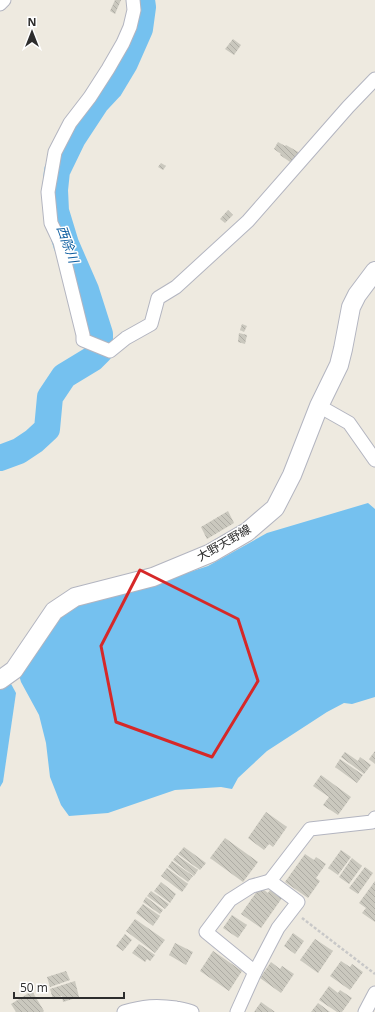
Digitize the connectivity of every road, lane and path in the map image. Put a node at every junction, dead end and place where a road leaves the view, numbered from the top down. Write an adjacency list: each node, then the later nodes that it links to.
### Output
1 (4, 0): 3 (street)
2 (133, 0): 4 (street)
3 (0, 4)
4 (375, 79)
5 (375, 271): 6 (main road, 大野天野線)
6 (319, 406): 7 (street); 8 (main road, 大野天野線)
7 (375, 460)
8 (0, 680)
9 (375, 818): 10 (street)
10 (270, 881): 11 (street); 12 (street)
11 (292, 910): 12 (street); 13 (path)
12 (255, 972): 17 (street)
13 (375, 974)
14 (375, 993): 18 (street)
15 (124, 1012): 16 (street)
16 (192, 1012)
17 (237, 1012)
18 (364, 1012)

